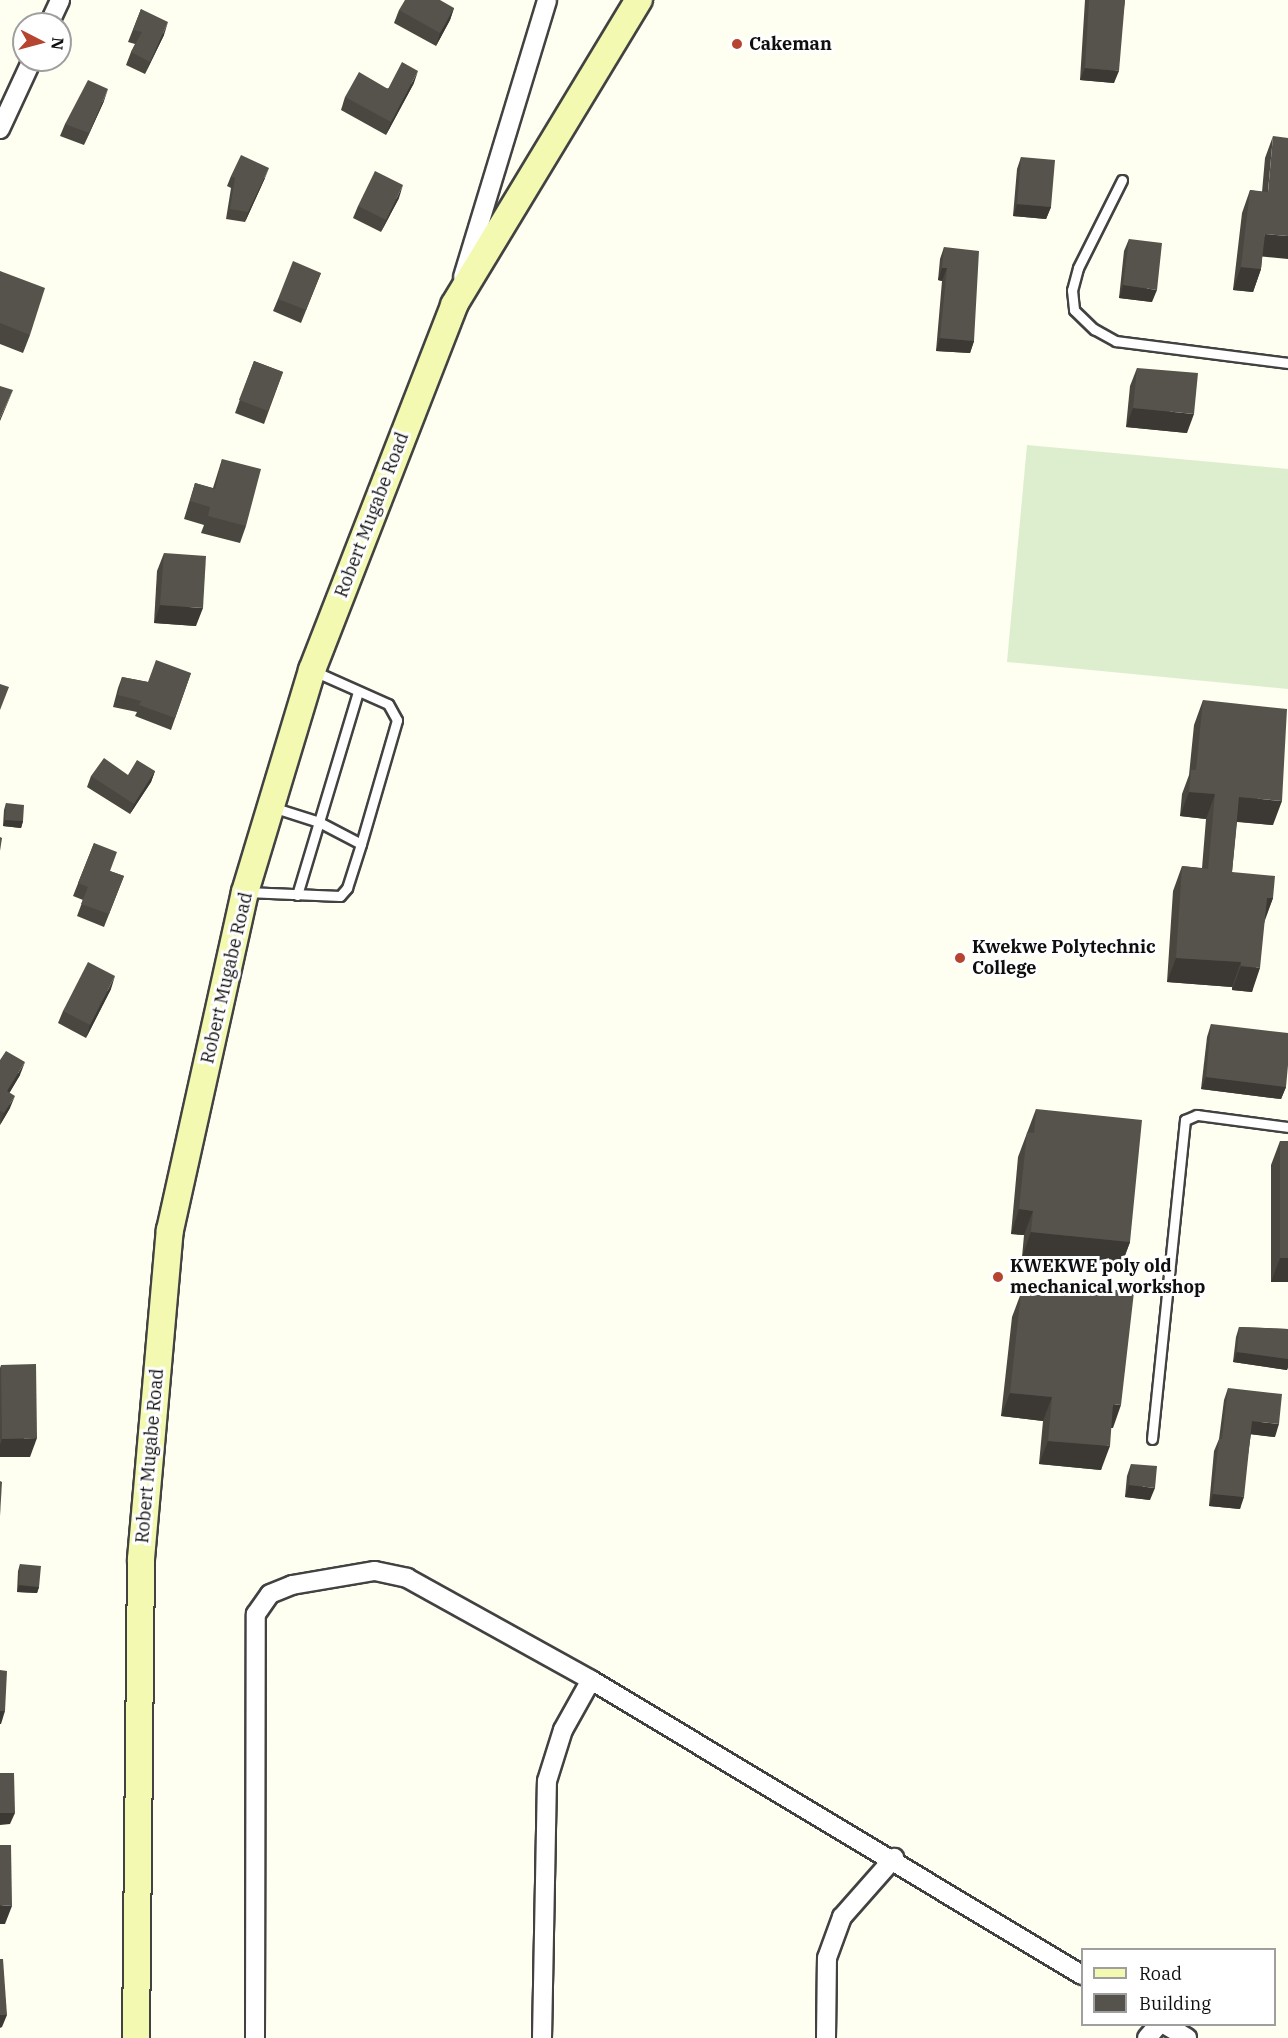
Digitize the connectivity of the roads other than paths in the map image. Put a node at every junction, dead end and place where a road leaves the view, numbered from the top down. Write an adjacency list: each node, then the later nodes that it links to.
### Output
1 (548, 0): 6 (street)
2 (639, 0): 6 (main road, Robert Mugabe Road)
3 (26, 72): 4 (street)
4 (0, 129)
5 (1122, 180): 7 (lane)
6 (454, 305): 8 (main road, Robert Mugabe Road)
7 (1288, 363)
8 (312, 670): 9 (lane); 10 (main road, Robert Mugabe Road)
9 (358, 692): 11 (lane); 12 (lane)
10 (270, 806): 11 (lane); 13 (main road, Robert Mugabe Road)
11 (319, 822): 12 (lane); 14 (lane)
12 (361, 844): 14 (lane)
13 (245, 891): 14 (lane); 22 (main road, Robert Mugabe Road)
14 (297, 895)
15 (1288, 1127): 16 (lane)
16 (1152, 1439)
17 (591, 1680): 18 (street); 23 (street); 24 (street)
18 (894, 1858): 19 (street); 25 (street)
19 (1081, 1974)
20 (1158, 2026): 26 (street)
21 (1166, 2026): 27 (street)
22 (136, 2038)
23 (255, 2038)
24 (542, 2038)
25 (826, 2038)
26 (1147, 2038)
27 (1187, 2038)

